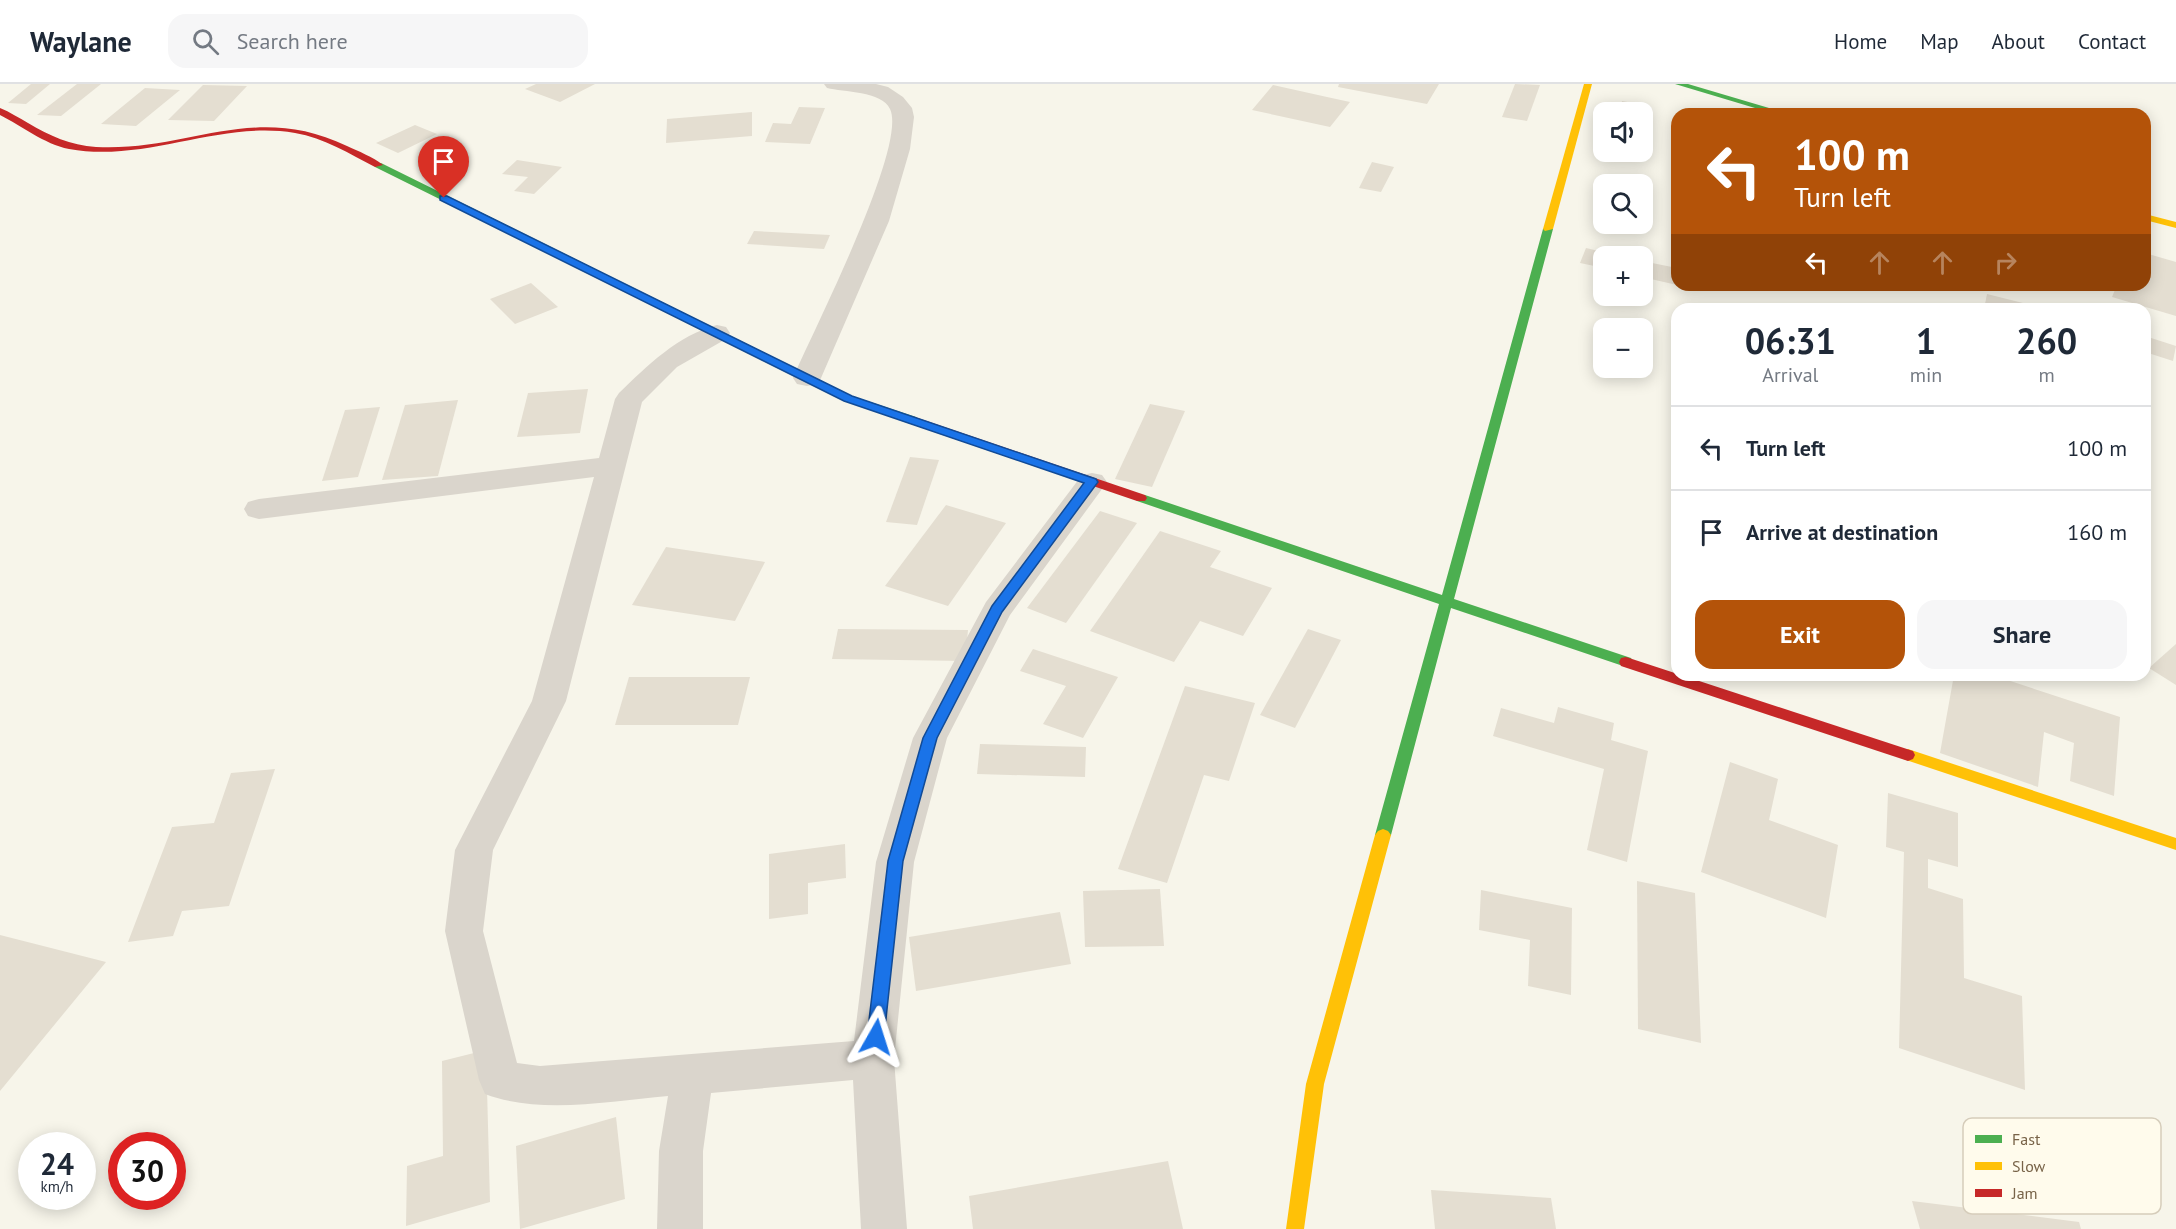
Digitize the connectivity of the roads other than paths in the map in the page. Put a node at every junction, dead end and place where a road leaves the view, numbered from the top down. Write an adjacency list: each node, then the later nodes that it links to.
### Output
1 (834, 84): 9 (street)
2 (1588, 84): 13 (street)
3 (1679, 84): 4 (street)
4 (1764, 108)
5 (0, 111): 8 (street)
6 (2151, 219): 7 (street)
7 (2176, 225)
8 (717, 333): 9 (street); 10 (street)
9 (807, 378): 11 (street)
10 (611, 466): 12 (street); 18 (street)
11 (1092, 482): 13 (street); 17 (street)
12 (259, 509)
13 (1448, 603): 14 (street); 21 (street)
14 (1671, 677)
15 (1684, 681): 16 (street)
16 (2176, 844)
17 (873, 1059): 18 (street); 20 (street)
18 (693, 1075): 19 (street)
19 (680, 1229)
20 (884, 1229)
21 (1295, 1229)

